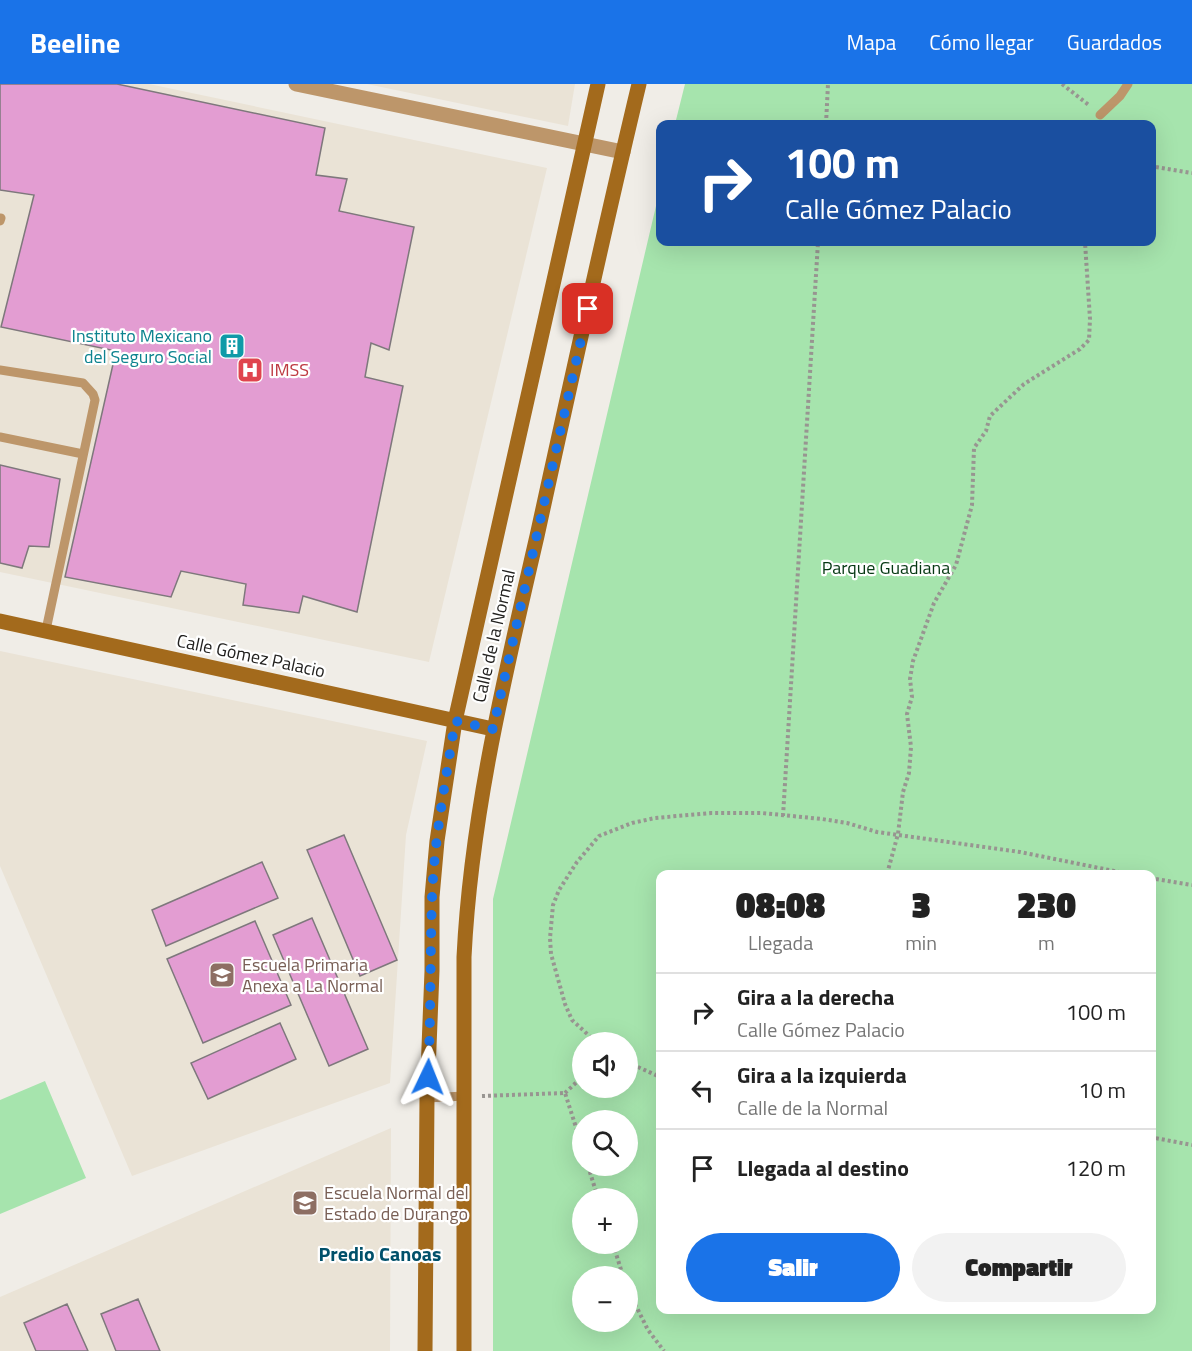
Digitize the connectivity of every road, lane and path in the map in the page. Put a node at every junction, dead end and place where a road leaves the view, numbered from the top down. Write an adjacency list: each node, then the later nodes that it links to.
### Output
1 (296, 84): 8 (street)
2 (598, 84): 8 (main road, Calle de la Normal)
3 (639, 84): 9 (main road, Calle de la Normal)
4 (828, 84): 7 (path)
5 (1128, 84): 6 (lane)
6 (1100, 115)
7 (826, 120)
8 (584, 144): 9 (street); 19 (main road, Calle de la Normal)
9 (623, 152): 20 (main road, Calle de la Normal)
10 (1156, 167): 11 (path)
11 (1192, 173)
12 (818, 246): 21 (path)
13 (1085, 246): 22 (path)
14 (0, 370): 16 (lane)
15 (0, 437): 16 (lane)
16 (83, 454): 18 (lane)
17 (0, 621): 18 (main road, Calle Gómez Palacio)
18 (46, 630): 19 (main road, Calle Gómez Palacio)
19 (455, 721): 20 (main road, Calle Gómez Palacio); 33 (main road, Calle de la Normal)
20 (493, 729): 32 (main road, Calle de la Normal)
21 (783, 816): 22 (path); 27 (path)
22 (898, 834): 23 (path); 24 (path)
23 (888, 870)
24 (1110, 870)
25 (1156, 879): 26 (path)
26 (1192, 885)
27 (583, 1032)
28 (638, 1067): 29 (path)
29 (656, 1075)
30 (572, 1086): 31 (path)
31 (565, 1093): 32 (path); 34 (path)
32 (464, 1096): 33 (lane); 39 (main road, Calle de la Normal)
33 (427, 1098): 38 (main road, Calle de la Normal)
34 (572, 1115)
35 (1156, 1138): 36 (path)
36 (1192, 1145)
37 (638, 1310): 40 (path)
38 (425, 1351)
39 (464, 1351)
40 (664, 1351)

